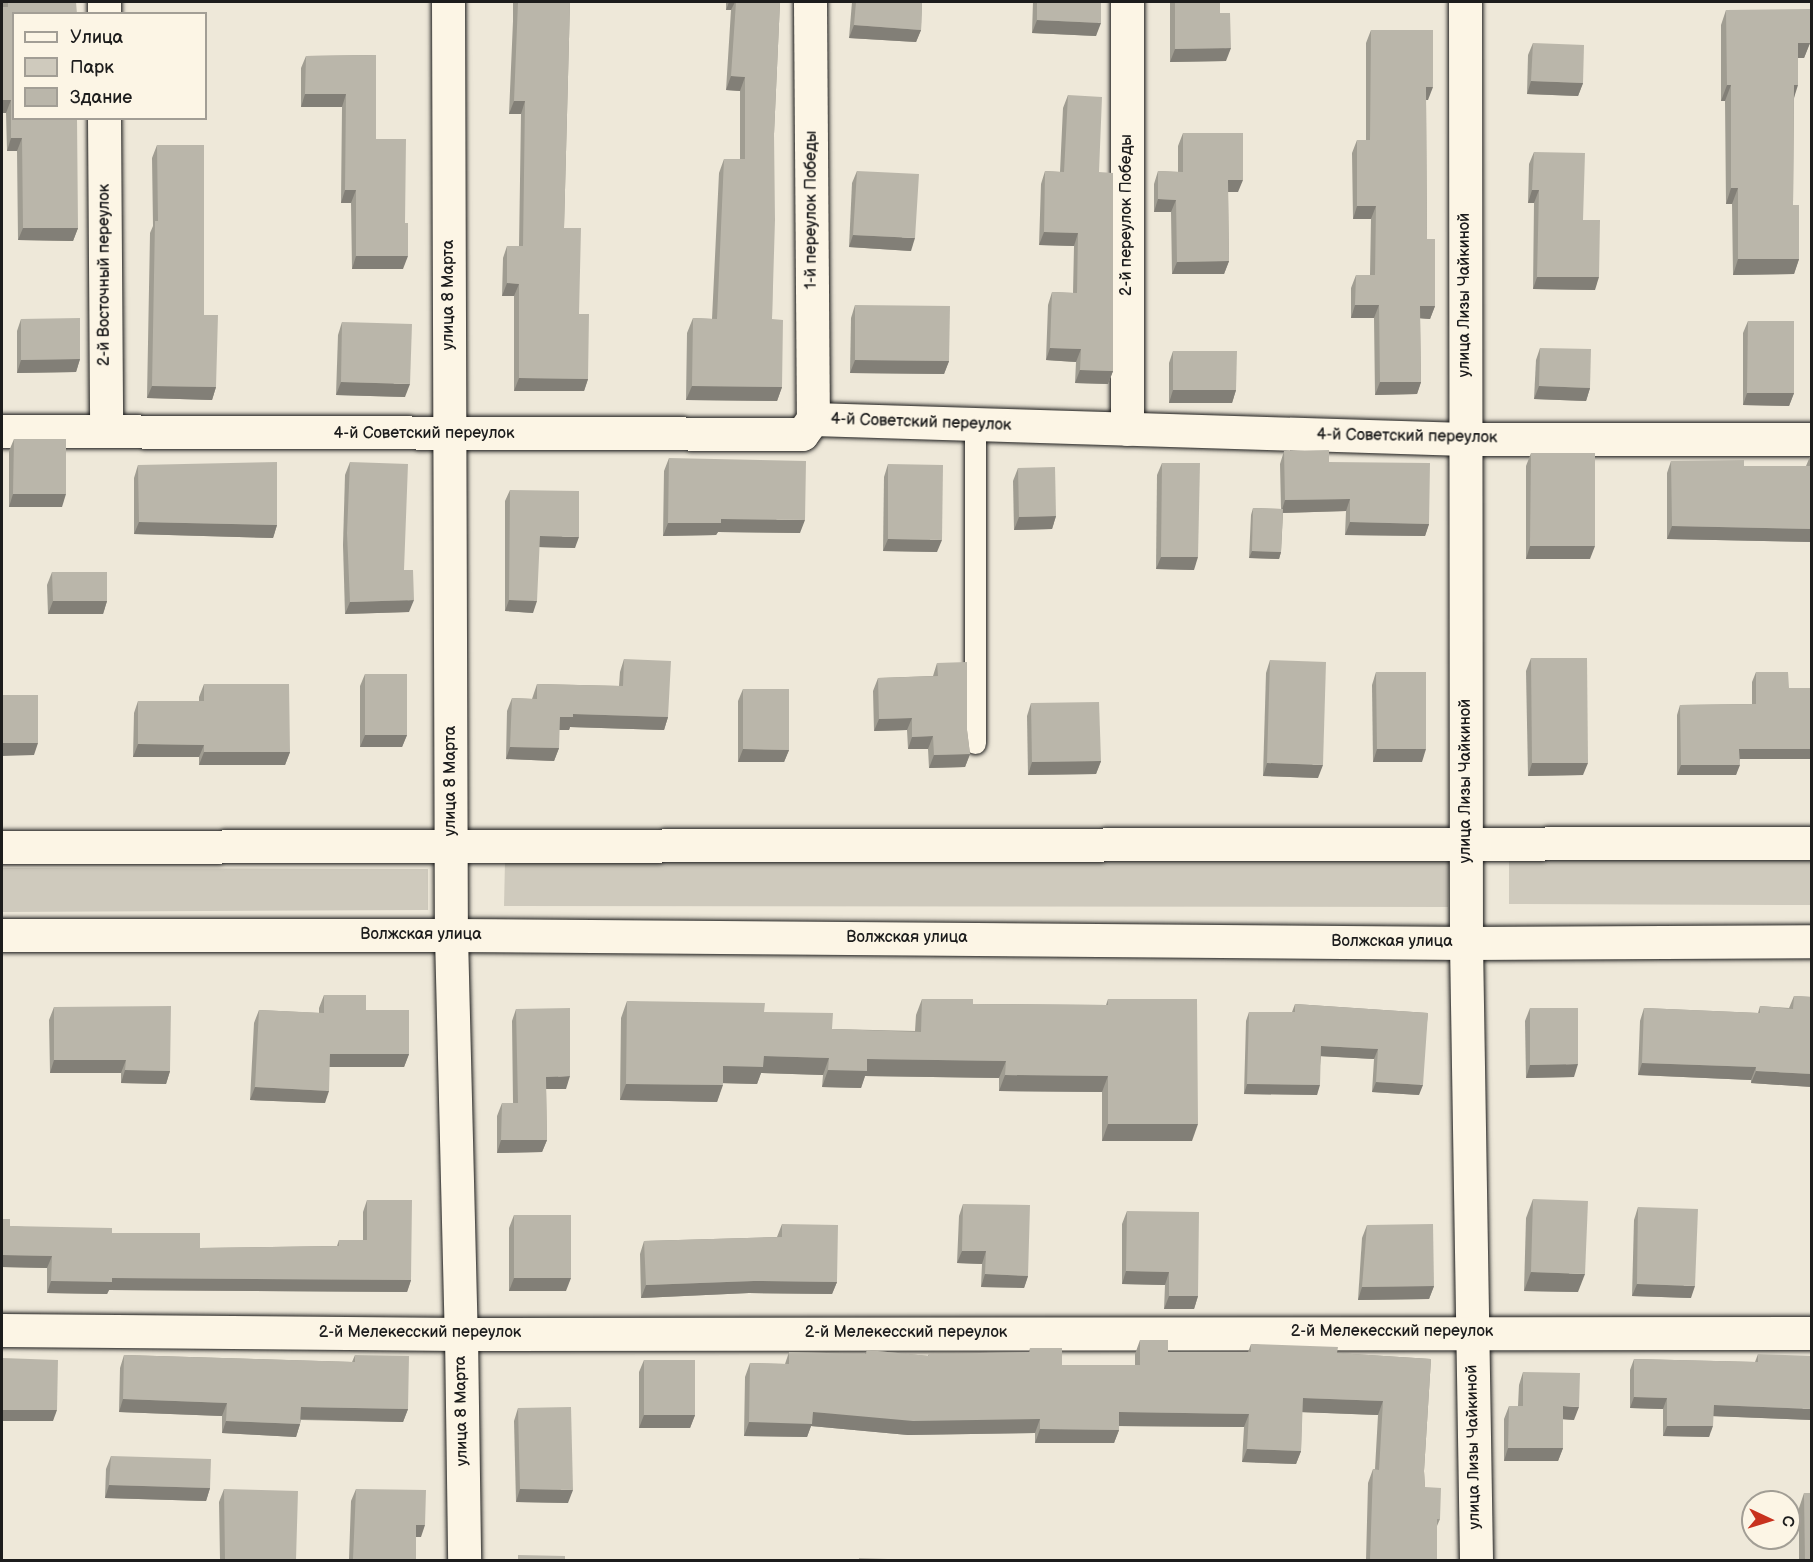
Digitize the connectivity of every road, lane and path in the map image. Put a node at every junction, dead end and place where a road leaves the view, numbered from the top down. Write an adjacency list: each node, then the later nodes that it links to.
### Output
1 (448, 2): 11 (street, улица 8 Марта)
2 (810, 2): 6 (street, 1-й переулок Победы)
3 (1127, 2): 8 (street, 2-й переулок Победы)
4 (1465, 2): 13 (street, улица Лизы Чайкиной)
5 (104, 120): 9 (street, 2-й Восточный переулок)
6 (813, 419): 7 (street, 4-й Советский переулок); 11 (street, 4-й Советский переулок)
7 (975, 426): 8 (street, 4-й Советский переулок); 14 (lane)
8 (1127, 429): 13 (street, 4-й Советский переулок)
9 (106, 430): 10 (street, 4-й Советский переулок); 11 (street, 4-й Советский переулок)
10 (2, 431)
11 (449, 435): 18 (street, улица 8 Марта)
12 (1812, 438): 13 (street, 4-й Советский переулок)
13 (1465, 439): 16 (street, улица Лизы Чайкиной)
14 (975, 743)
15 (1812, 843): 16 (street)
16 (1466, 844): 18 (street); 22 (street, улица Лизы Чайкиной)
17 (2, 847): 18 (street)
18 (452, 848): 19 (street, улица 8 Марта)
19 (451, 935): 20 (street, Волжская улица); 22 (street, Волжская улица); 26 (street, улица 8 Марта)
20 (2, 936)
21 (1812, 941): 22 (street, Волжская улица)
22 (1466, 943): 24 (street, улица Лизы Чайкиной)
23 (2, 1330): 26 (street, 2-й Мелекесский переулок)
24 (1472, 1331): 25 (street, 2-й Мелекесский переулок); 26 (street, 2-й Мелекесский переулок); 28 (street, улица Лизы Чайкиной)
25 (1812, 1333)
26 (461, 1334): 27 (street, улица 8 Марта)
27 (464, 1560)
28 (1476, 1560)

